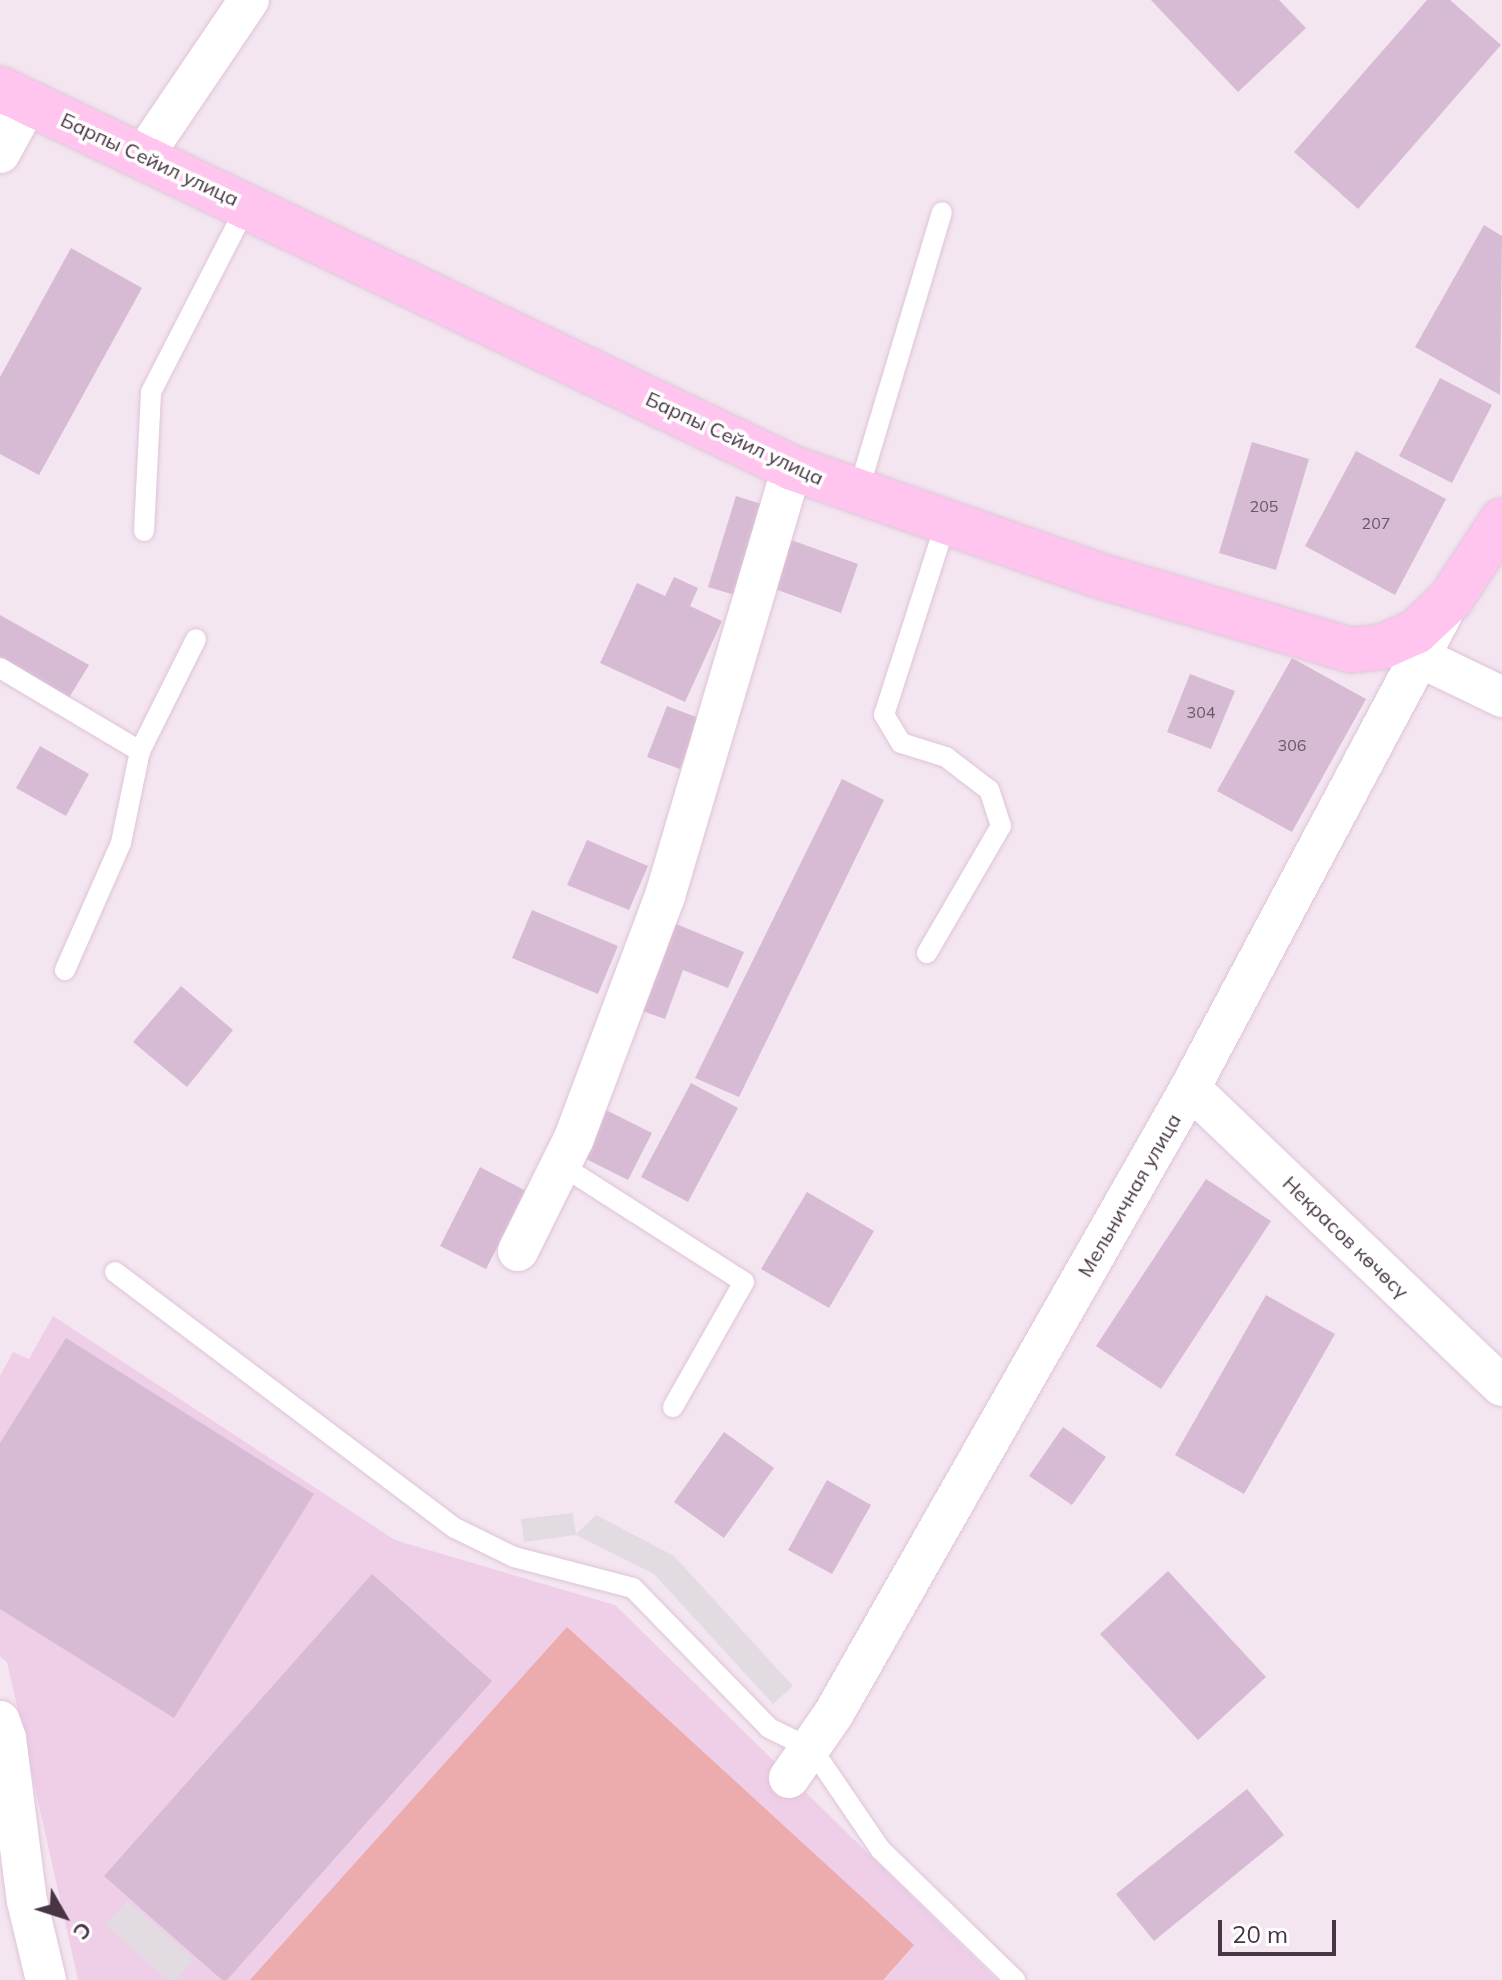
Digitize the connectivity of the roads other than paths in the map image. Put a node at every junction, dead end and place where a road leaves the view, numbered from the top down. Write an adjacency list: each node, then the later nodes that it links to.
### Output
1 (249, 0): 4 (street)
2 (14, 96): 3 (street); 4 (main road, Барпы Сейил улица)
3 (0, 153)
4 (144, 155): 5 (main road, Барпы Сейил улица)
5 (247, 205): 7 (main road, Барпы Сейил улица); 11 (lane)
6 (942, 212): 8 (lane)
7 (792, 468): 8 (main road, Барпы Сейил улица); 21 (street)
8 (858, 492): 10 (main road, Барпы Сейил улица)
9 (1502, 521): 12 (main road, Барпы Сейил улица)
10 (946, 522): 12 (main road, Барпы Сейил улица); 18 (lane)
11 (144, 531)
12 (1450, 600): 14 (street, Мельничная улица)
13 (196, 639): 17 (lane)
14 (1419, 657): 16 (street); 20 (street, Мельничная улица)
15 (0, 668): 17 (lane)
16 (1502, 697)
17 (140, 751): 19 (lane)
18 (927, 953)
19 (65, 970)
20 (1190, 1088): 24 (street, Некрасов көчөсү); 27 (street, Мельничная улица)
21 (561, 1165): 22 (street); 25 (lane)
22 (518, 1251)
23 (115, 1272): 27 (lane)
24 (1502, 1386)
25 (673, 1407)
26 (0, 1721): 28 (street)
27 (793, 1772): 29 (lane)
28 (46, 1980)
29 (1015, 1980)

